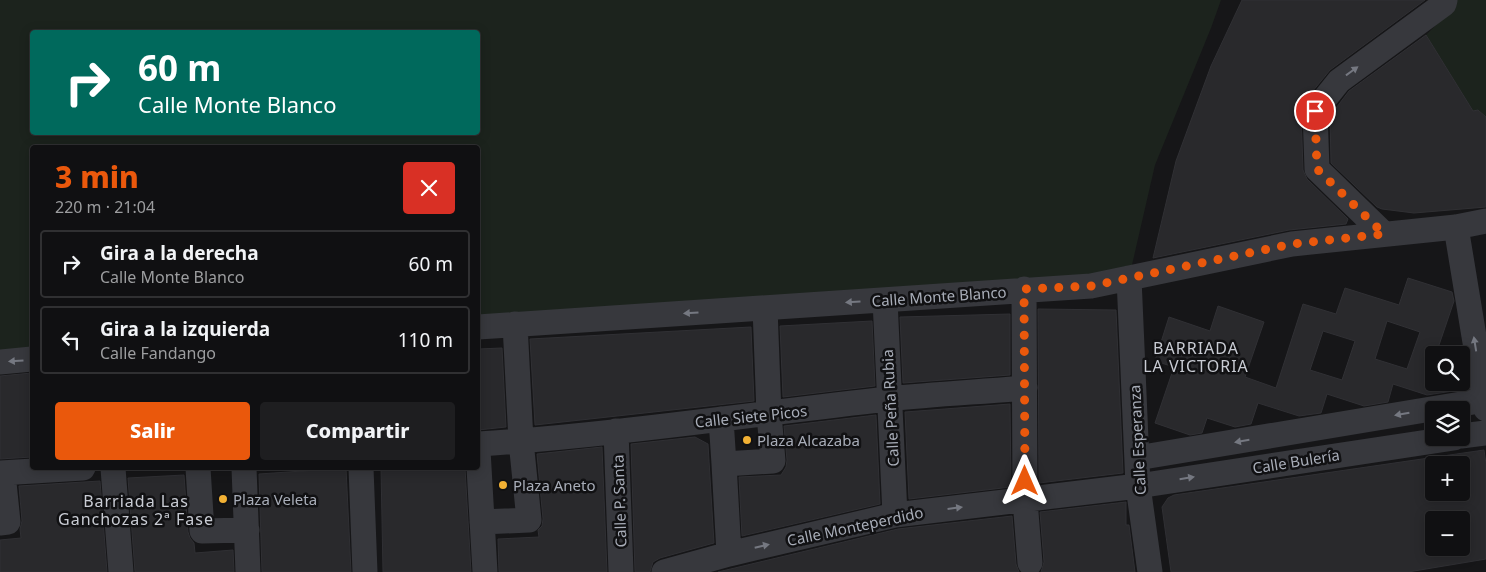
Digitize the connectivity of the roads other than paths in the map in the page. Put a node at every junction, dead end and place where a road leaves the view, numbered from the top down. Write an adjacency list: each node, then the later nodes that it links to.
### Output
1 (1445, 0): 4 (street, one-way to 1)
2 (1486, 221): 3 (street, Calle Monte Blanco)
3 (1456, 226): 4 (street, Calle Monte Blanco); 15 (street, one-way to 3)
4 (1384, 234): 5 (street, Calle Monte Blanco)
5 (1129, 278): 6 (street, Calle Monte Blanco); 24 (street, Calle Esperanza)
6 (1024, 289): 7 (street, Calle Monte Blanco); 13 (street)
7 (885, 300): 8 (street, Calle Monte Blanco, one-way to 8); 14 (street, Calle Peña Rubia)
8 (765, 308): 9 (street, Calle Monte Blanco, one-way to 9); 16 (street)
9 (515, 324): 10 (street, Calle Monte Blanco); 21 (street)
10 (480, 327)
11 (30, 360): 12 (street, one-way to 12)
12 (0, 362)
13 (1025, 388): 14 (street, Calle Siete Picos); 34 (street)
14 (890, 399): 16 (street, Calle Siete Picos); 35 (street, Calle Peña Rubia)
15 (1485, 405): 24 (street, one-way to 24)
16 (769, 414): 17 (street, Calle Siete Picos); 25 (street)
17 (721, 419): 18 (street, Calle Siete Picos); 25 (street)
18 (616, 431): 21 (street, Calle Siete Picos); 45 (street, Calle P. Santa)
19 (1486, 433): 20 (street)
20 (1470, 435)
21 (522, 441): 23 (street, Calle Siete Picos); 36 (street)
22 (1425, 442): 33 (street, Calle Bulería, one-way to 22)
23 (480, 444)
24 (1136, 458): 33 (street, Calle Esperanza)
25 (724, 464): 39 (street)
26 (51, 470): 32 (street)
27 (113, 470): 41 (street)
28 (198, 470): 38 (street)
29 (244, 470): 38 (street)
30 (362, 470): 43 (street)
31 (479, 470): 36 (street)
32 (2, 473): 37 (street)
33 (1138, 486): 34 (street, Calle Monteperdido); 47 (street, Calle Esperanza)
34 (1025, 500): 35 (street, Calle Monteperdido, one-way to 34); 40 (street)
35 (895, 515): 39 (street, Calle Monteperdido, one-way to 35)
36 (482, 522): 44 (street)
37 (0, 523)
38 (247, 530): 42 (street)
39 (729, 554): 46 (street, Calle Monteperdido)
40 (1030, 563)
41 (121, 572)
42 (248, 572)
43 (365, 572)
44 (485, 572)
45 (621, 572)
46 (664, 572)
47 (1150, 572)

